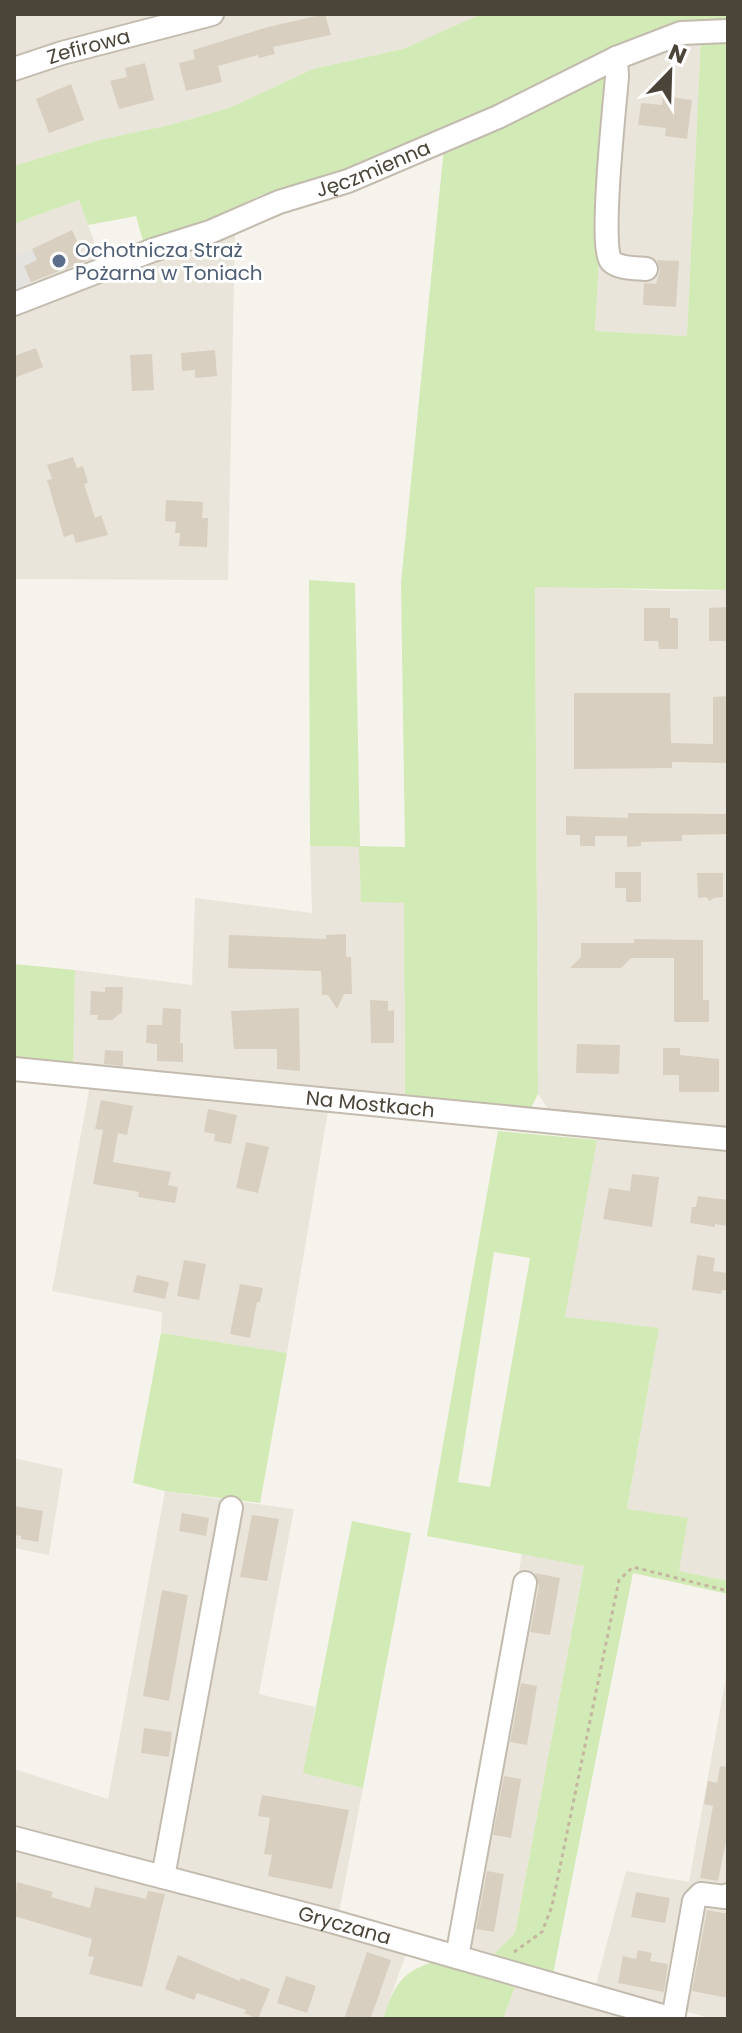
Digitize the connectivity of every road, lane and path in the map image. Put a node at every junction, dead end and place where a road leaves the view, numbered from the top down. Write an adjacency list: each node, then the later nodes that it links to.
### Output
1 (212, 14): 4 (street, Zefirowa)
2 (728, 31): 3 (street, Jęczmienna)
3 (616, 58): 5 (street); 6 (street, Jęczmienna)
4 (14, 69)
5 (646, 269)
6 (14, 304)
7 (14, 1069): 8 (street, Na Mostkach)
8 (728, 1139)
9 (231, 1508): 13 (street)
10 (525, 1583): 16 (street)
11 (728, 1591): 15 (path)
12 (14, 1838): 13 (street, Gryczana)
13 (163, 1877): 16 (street, Gryczana)
14 (728, 1895): 18 (street)
15 (513, 1953)
16 (457, 1957): 17 (street, Gryczana)
17 (619, 2012): 18 (street, Gryczana)
18 (673, 2019)

